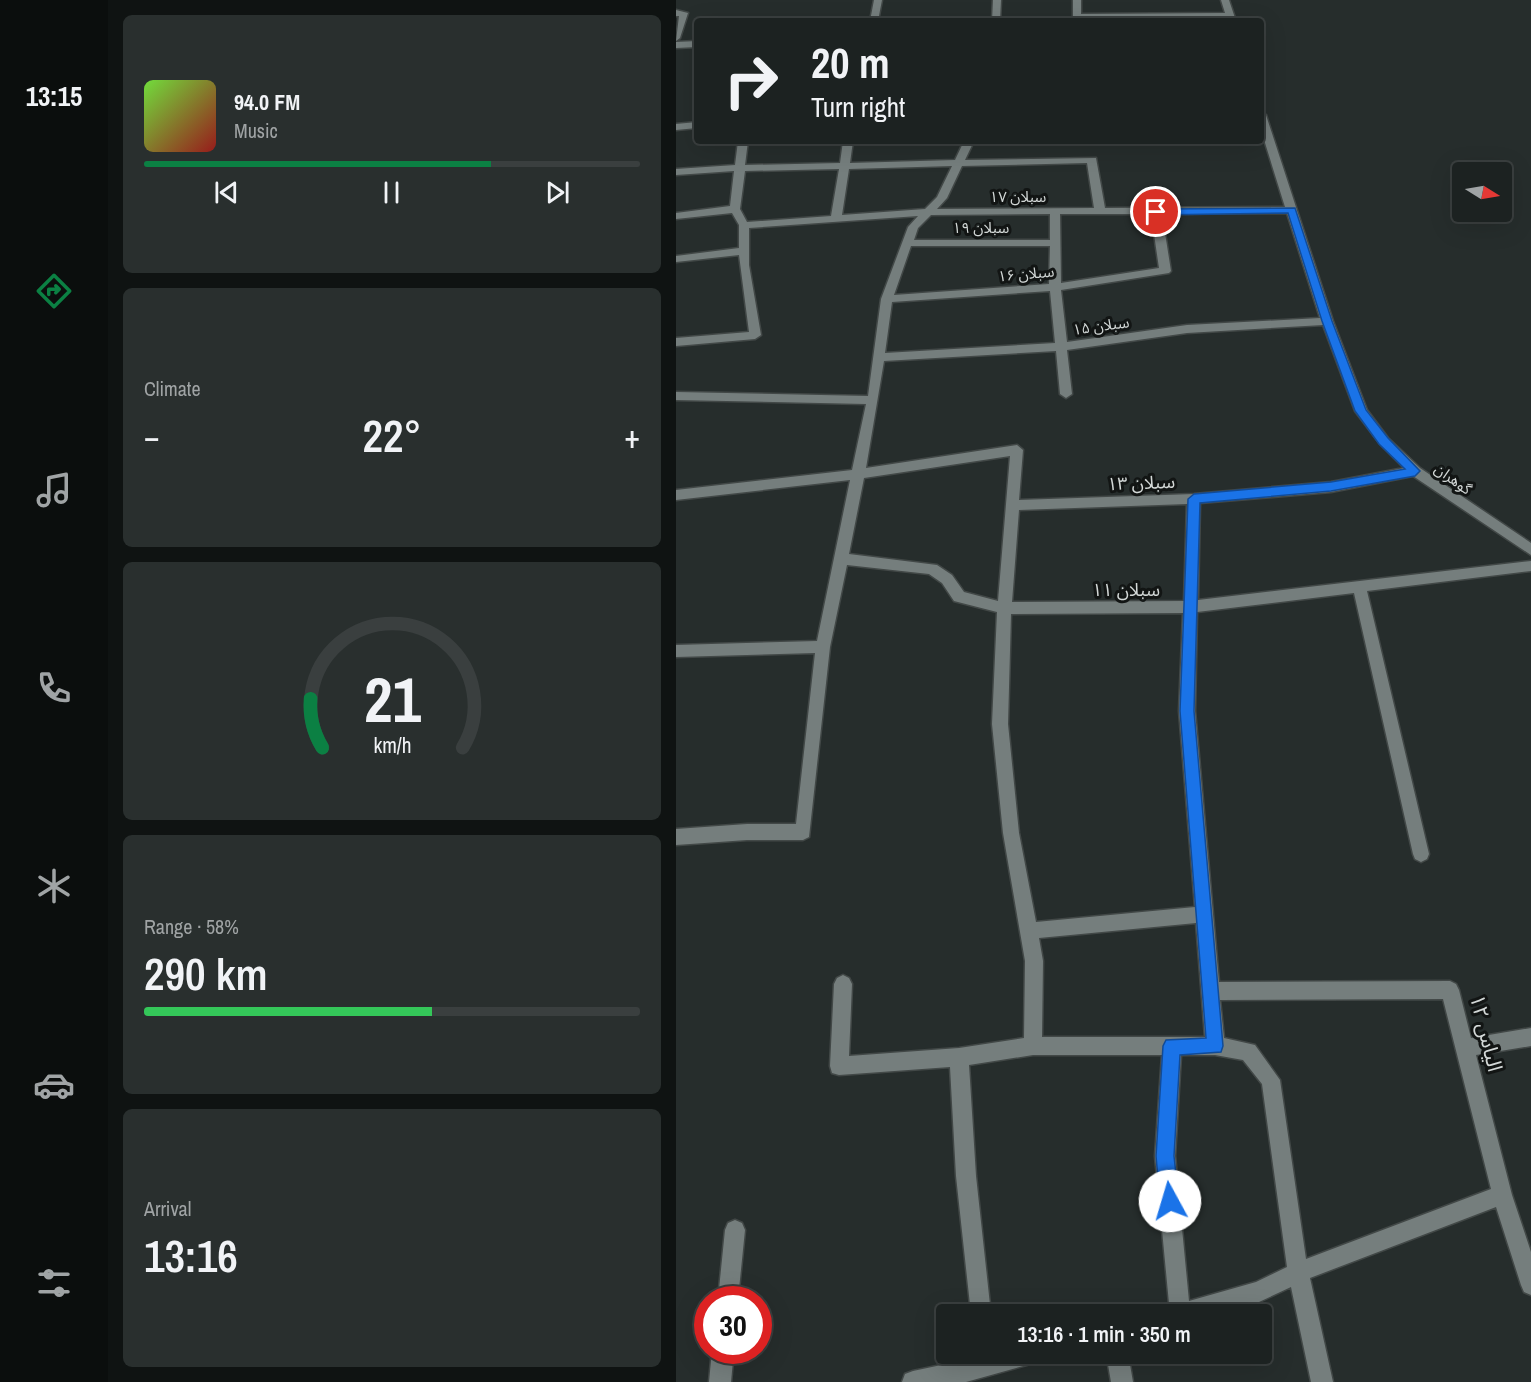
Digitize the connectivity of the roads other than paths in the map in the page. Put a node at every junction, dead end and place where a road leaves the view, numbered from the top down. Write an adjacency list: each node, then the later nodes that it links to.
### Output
1 (878, 0): 6 (street)
2 (997, 0): 7 (street)
3 (1077, 0): 8 (street)
4 (1225, 0): 9 (street)
5 (676, 14): 10 (street)
6 (875, 18)
7 (996, 18)
8 (1154, 18)
9 (1231, 18)
10 (676, 38)
11 (694, 44): 12 (street)
12 (676, 45)
13 (1264, 124): 24 (street, گوهران)
14 (694, 125): 15 (street)
15 (676, 127)
16 (743, 144): 21 (street)
17 (848, 144): 20 (street)
18 (968, 144): 19 (street)
19 (959, 163): 20 (street); 26 (street); 28 (street)
20 (845, 165): 21 (street); 30 (street)
21 (740, 168): 22 (street); 23 (street)
22 (676, 172)
23 (735, 209): 29 (street); 31 (street)
24 (1292, 210): 27 (street, سبلان ۱۷); 38 (street, گوهران)
25 (1055, 212): 26 (street, سبلان ۱۷); 28 (street, سبلان ۱۷); 33 (street)
26 (1100, 212): 27 (street, سبلان ۱۷)
27 (1156, 212): 36 (street, سبلان ۱۶)
28 (927, 213): 30 (street, سبلان ۱۷); 32 (street)
29 (676, 216)
30 (836, 219): 31 (street, سبلان ۱۷)
31 (744, 225): 34 (street)
32 (907, 243): 33 (street, سبلان ۱۹); 37 (street)
33 (1055, 243): 36 (street)
34 (744, 251): 35 (street); 39 (street)
35 (676, 258)
36 (1055, 287): 37 (street, سبلان ۱۶); 40 (street)
37 (887, 299): 41 (street)
38 (1327, 321): 40 (street, سبلان ۱۵); 45 (street, گوهران)
39 (676, 342)
40 (1060, 347): 41 (street, سبلان ۱۵); 42 (street)
41 (880, 357): 44 (street)
42 (1066, 394)
43 (676, 396): 44 (street)
44 (872, 400): 46 (street)
45 (1415, 471): 48 (street, سبلان ۱۳); 50 (street, گوهران)
46 (859, 474): 47 (street); 49 (street); 51 (street)
47 (676, 495)
48 (1194, 499): 49 (street, سبلان ۱۳); 54 (street)
49 (1011, 505): 55 (street)
50 (1531, 550)
51 (841, 559): 55 (street, سبلان ۱۱); 56 (street)
52 (1531, 566): 53 (street, سبلان ۱۱)
53 (1359, 586): 54 (street, سبلان ۱۱); 59 (street)
54 (1190, 607): 55 (street, سبلان ۱۱); 60 (street)
55 (1004, 608): 61 (street)
56 (823, 647): 57 (street); 58 (street)
57 (676, 651)
58 (676, 837)
59 (1422, 854)
60 (1204, 914): 61 (street); 63 (street)
61 (1028, 931): 65 (street)
62 (843, 984): 69 (street)
63 (1210, 991): 67 (street); 68 (street, الیاس ۱۲)
64 (1531, 1037): 68 (street)
65 (1033, 1046): 66 (street); 69 (street)
66 (1172, 1046): 67 (street); 77 (street)
67 (1215, 1046): 73 (street)
68 (1465, 1048): 70 (street, الیاس ۱۲)
69 (959, 1057): 76 (street)
70 (1502, 1195): 72 (street, الیاس ۱۲); 73 (street)
71 (735, 1230): 75 (street)
72 (1526, 1259): 74 (street, الیاس ۱۲)
73 (1298, 1272): 78 (street); 85 (street)
74 (1531, 1285)
75 (729, 1286)
76 (980, 1304)
77 (1179, 1304)
78 (1218, 1304)
79 (722, 1364): 82 (street)
80 (973, 1364): 83 (street)
81 (1119, 1364): 84 (street)
82 (720, 1382)
83 (913, 1382)
84 (1122, 1382)
85 (1322, 1382)

